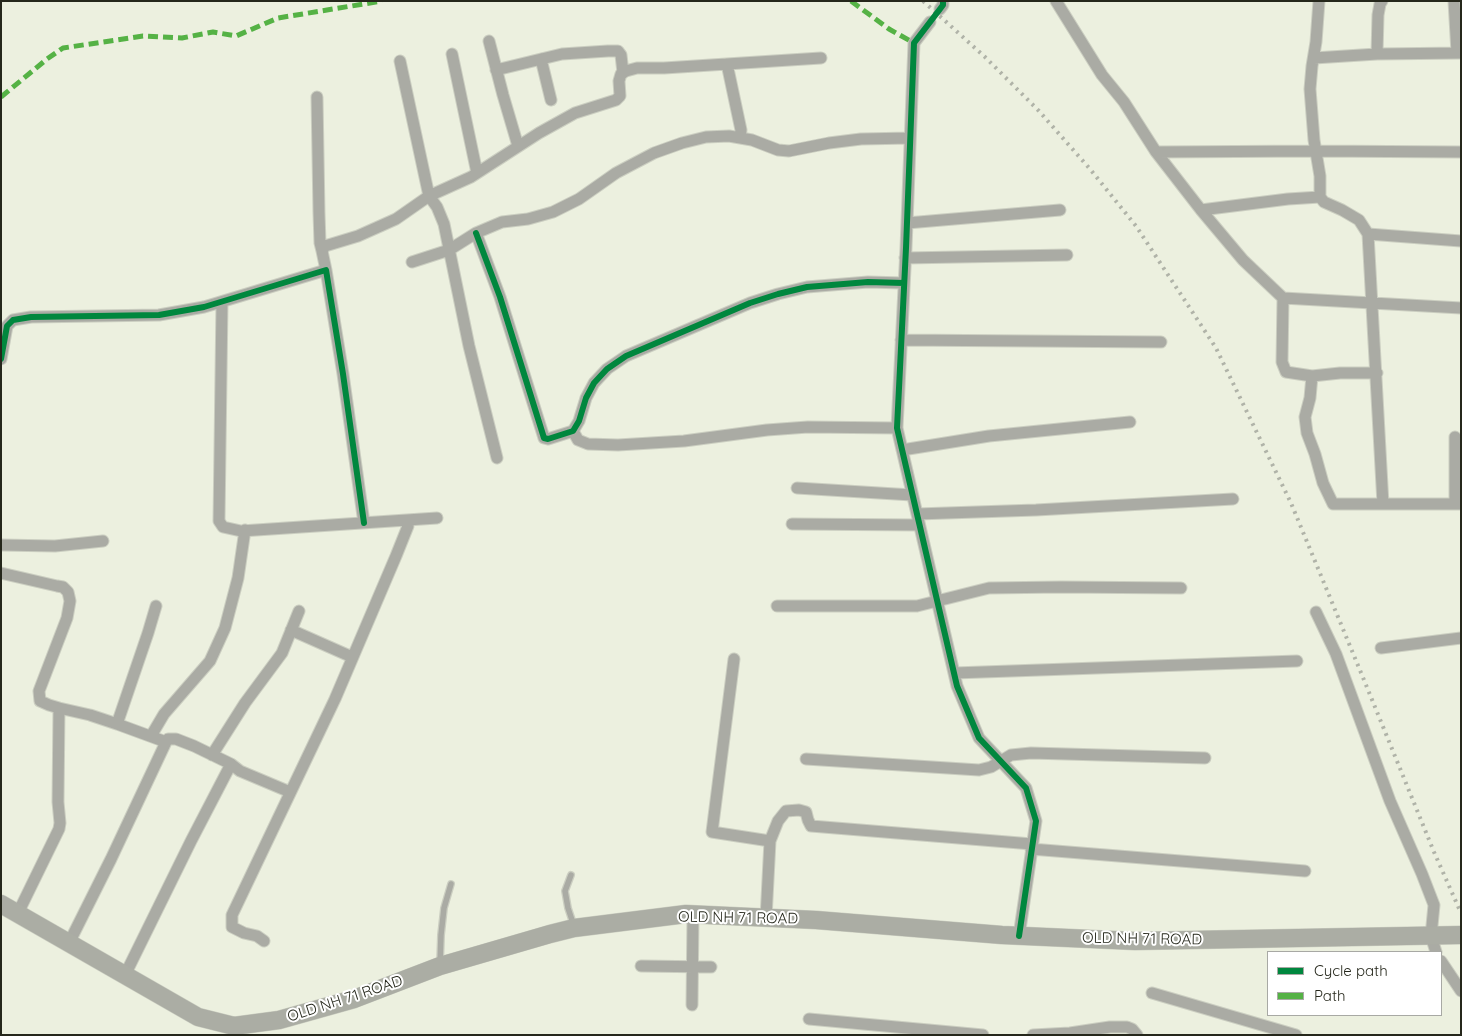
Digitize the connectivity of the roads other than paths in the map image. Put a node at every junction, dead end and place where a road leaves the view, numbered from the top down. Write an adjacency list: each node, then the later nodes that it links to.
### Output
1 (1056, 1): 23 (street)
2 (1319, 1): 11 (street)
3 (1382, 1): 9 (street)
4 (1454, 1): 7 (street)
5 (930, 22): 20 (street)
6 (489, 42): 15 (street)
7 (1459, 53): 9 (street)
8 (452, 54): 25 (street)
9 (1377, 54): 11 (street)
10 (821, 58): 14 (street)
11 (1314, 58): 22 (street)
12 (541, 59): 15 (street); 16 (street); 18 (street)
13 (400, 61): 26 (street)
14 (727, 64): 16 (street); 19 (street)
15 (496, 70): 21 (street)
16 (623, 72): 21 (street)
17 (317, 97): 35 (street)
18 (551, 100)
19 (740, 138): 20 (street); 31 (street)
20 (910, 138): 30 (street)
21 (518, 146): 25 (street)
22 (1316, 151): 23 (street); 24 (street); 27 (street)
23 (1156, 152): 29 (street)
24 (1461, 152)
25 (477, 173): 26 (street)
26 (429, 196): 34 (street); 35 (street)
27 (1320, 196): 29 (street); 32 (street)
28 (1060, 210): 30 (street)
29 (1201, 210): 41 (street)
30 (907, 223): 37 (street)
31 (476, 233): 34 (street); 52 (street)
32 (1368, 234): 33 (street); 43 (street)
33 (1461, 241)
34 (449, 250): 38 (street); 55 (street)
35 (322, 251): 39 (street)
36 (1067, 254): 37 (street)
37 (905, 258): 40 (street)
38 (412, 262)
39 (326, 270): 42 (street); 64 (street)
40 (904, 283): 45 (street); 52 (street)
41 (1283, 298): 43 (street); 49 (street)
42 (222, 302): 47 (street); 66 (street)
43 (1372, 302): 44 (street); 48 (street)
44 (1461, 308)
45 (901, 340): 46 (street); 51 (street)
46 (1161, 342)
47 (1, 359)
48 (1376, 373): 49 (street); 59 (street)
49 (1312, 376): 59 (street)
50 (1130, 422): 54 (street)
51 (897, 428): 52 (street); 54 (street)
52 (574, 431)
53 (1455, 437): 60 (street)
54 (902, 450): 57 (street)
55 (497, 458)
56 (797, 488): 57 (street)
57 (912, 495): 62 (street)
58 (1233, 500): 62 (street)
59 (1384, 504): 60 (street)
60 (1458, 504)
61 (437, 518): 63 (street)
62 (918, 519): 65 (street); 71 (street)
63 (409, 520): 64 (street); 79 (street)
64 (364, 523): 66 (street)
65 (792, 524)
66 (245, 530): 85 (street)
67 (103, 541): 68 (street)
68 (1, 545)
69 (1, 574): 83 (street)
70 (1181, 588): 71 (street)
71 (937, 601): 73 (street); 82 (street)
72 (156, 606): 84 (street)
73 (777, 606)
74 (299, 610): 76 (street)
75 (1316, 612): 107 (street)
76 (291, 630): 79 (street); 87 (street)
77 (1461, 638): 78 (street)
78 (1381, 648)
79 (352, 657): 92 (street)
80 (734, 659): 93 (street)
81 (1297, 661): 82 (street)
82 (954, 673): 90 (street)
83 (59, 708): 84 (street); 99 (street)
84 (117, 724): 85 (street)
85 (151, 736): 86 (street)
86 (166, 742): 87 (street); 106 (street)
87 (212, 755): 91 (street)
88 (1205, 758): 90 (street)
89 (806, 759): 90 (street)
90 (1001, 762): 94 (street)
91 (231, 764): 92 (street); 113 (street)
92 (290, 792): 105 (street)
93 (770, 841): 94 (street); 101 (street)
94 (1032, 846): 95 (street); 104 (street)
95 (1305, 871)
96 (571, 875): 102 (lane)
97 (451, 884): 109 (lane)
98 (1, 904): 99 (main road, OLD NH 71 ROAD)
99 (18, 913): 106 (main road, OLD NH 71 ROAD)
100 (693, 915): 101 (main road, OLD NH 71 ROAD); 102 (main road, OLD NH 71 ROAD); 111 (street)
101 (766, 918): 104 (main road, OLD NH 71 ROAD)
102 (574, 928): 109 (main road, OLD NH 71 ROAD)
103 (1461, 935): 107 (main road, OLD NH 71 ROAD)
104 (1018, 936): 107 (main road, OLD NH 71 ROAD)
105 (264, 941)
106 (69, 943): 113 (main road, OLD NH 71 ROAD)
107 (1434, 944)
108 (1442, 962): 114 (street)
109 (440, 966): 118 (main road, OLD NH 71 ROAD)
110 (641, 966): 111 (street)
111 (693, 967): 112 (street); 116 (street)
112 (711, 967)
113 (125, 975): 118 (main road, OLD NH 71 ROAD)
114 (1461, 991)
115 (1152, 993): 123 (street)
116 (692, 1005)
117 (809, 1019): 119 (street)
118 (238, 1031)
119 (934, 1032): 120 (street)
120 (983, 1035)
121 (1033, 1035): 122 (street)
122 (1137, 1035)
123 (1296, 1035)

